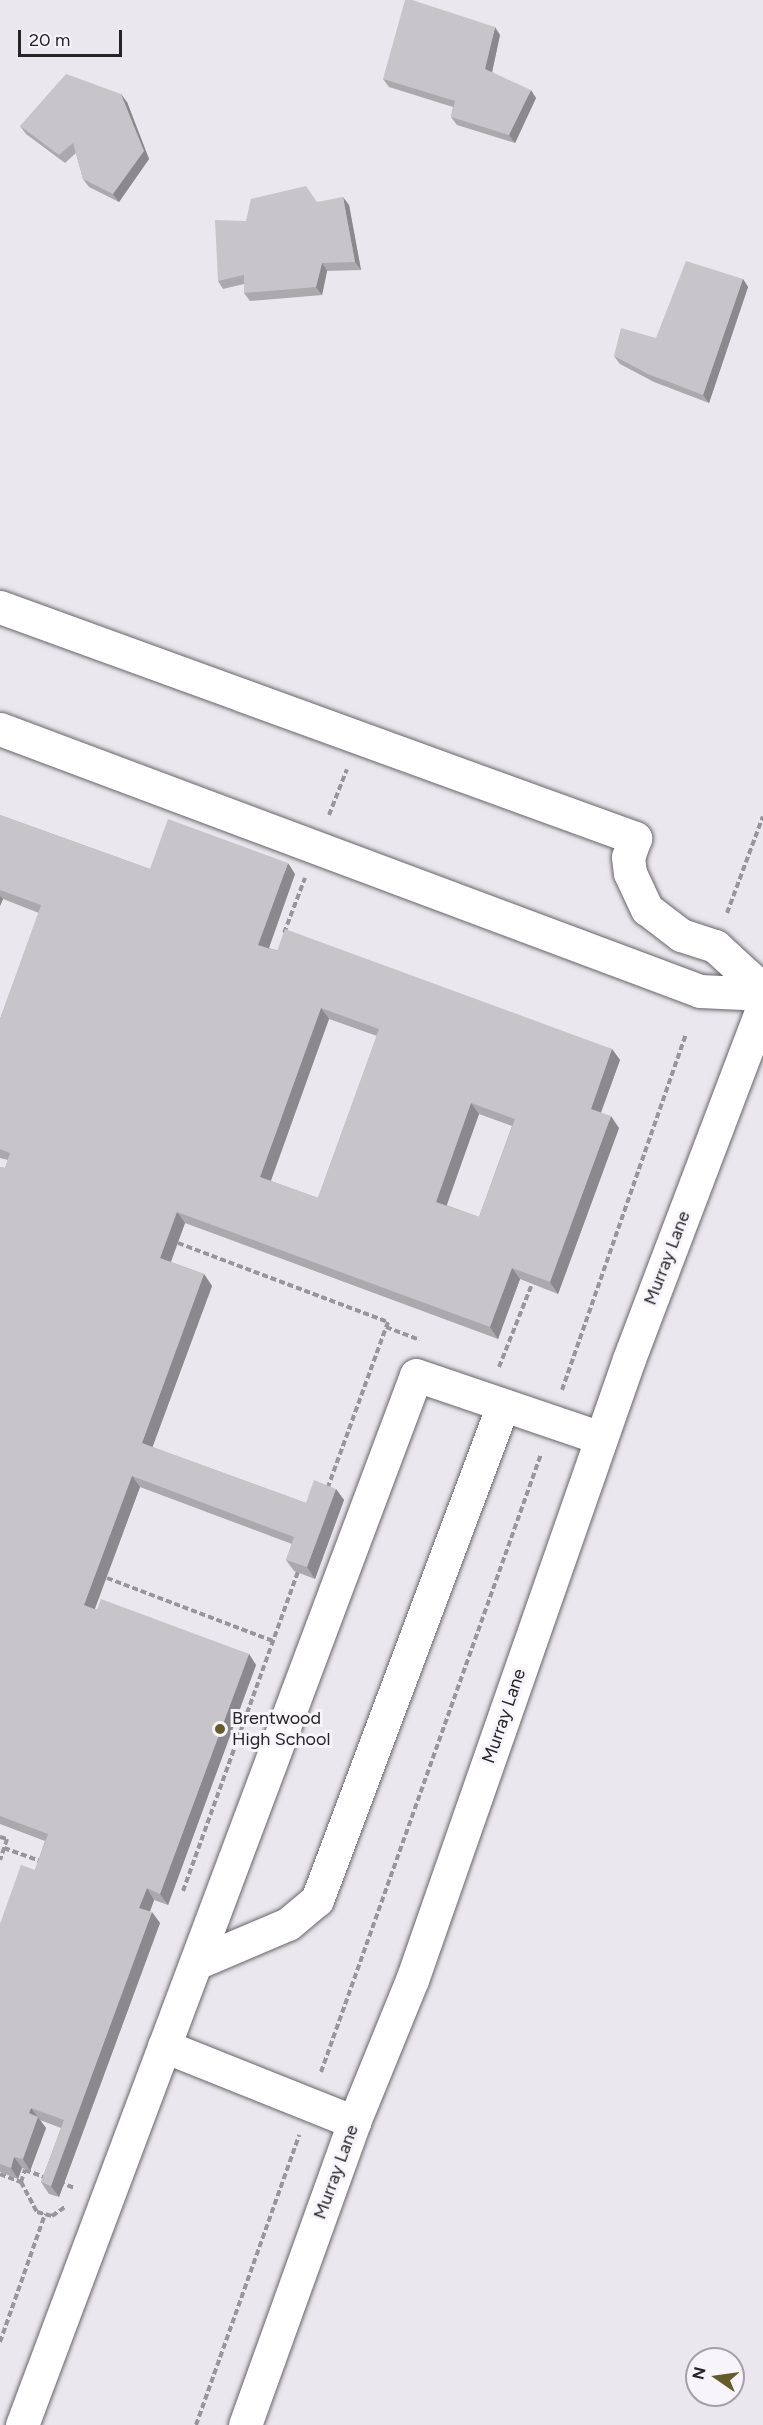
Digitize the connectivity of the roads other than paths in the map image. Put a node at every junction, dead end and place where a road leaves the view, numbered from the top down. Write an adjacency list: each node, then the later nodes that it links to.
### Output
1 (0, 607): 3 (main road)
2 (0, 729): 3 (main road)
3 (763, 992)
4 (763, 1007): 6 (main road, Murray Lane)
5 (503, 1405): 6 (main road); 7 (main road); 7 (main road)
6 (601, 1438): 9 (main road, Murray Lane)
7 (196, 1963): 8 (main road)
8 (164, 2046): 9 (main road); 10 (main road)
9 (354, 2122): 11 (main road, Murray Lane)
10 (22, 2425)
11 (245, 2425)

